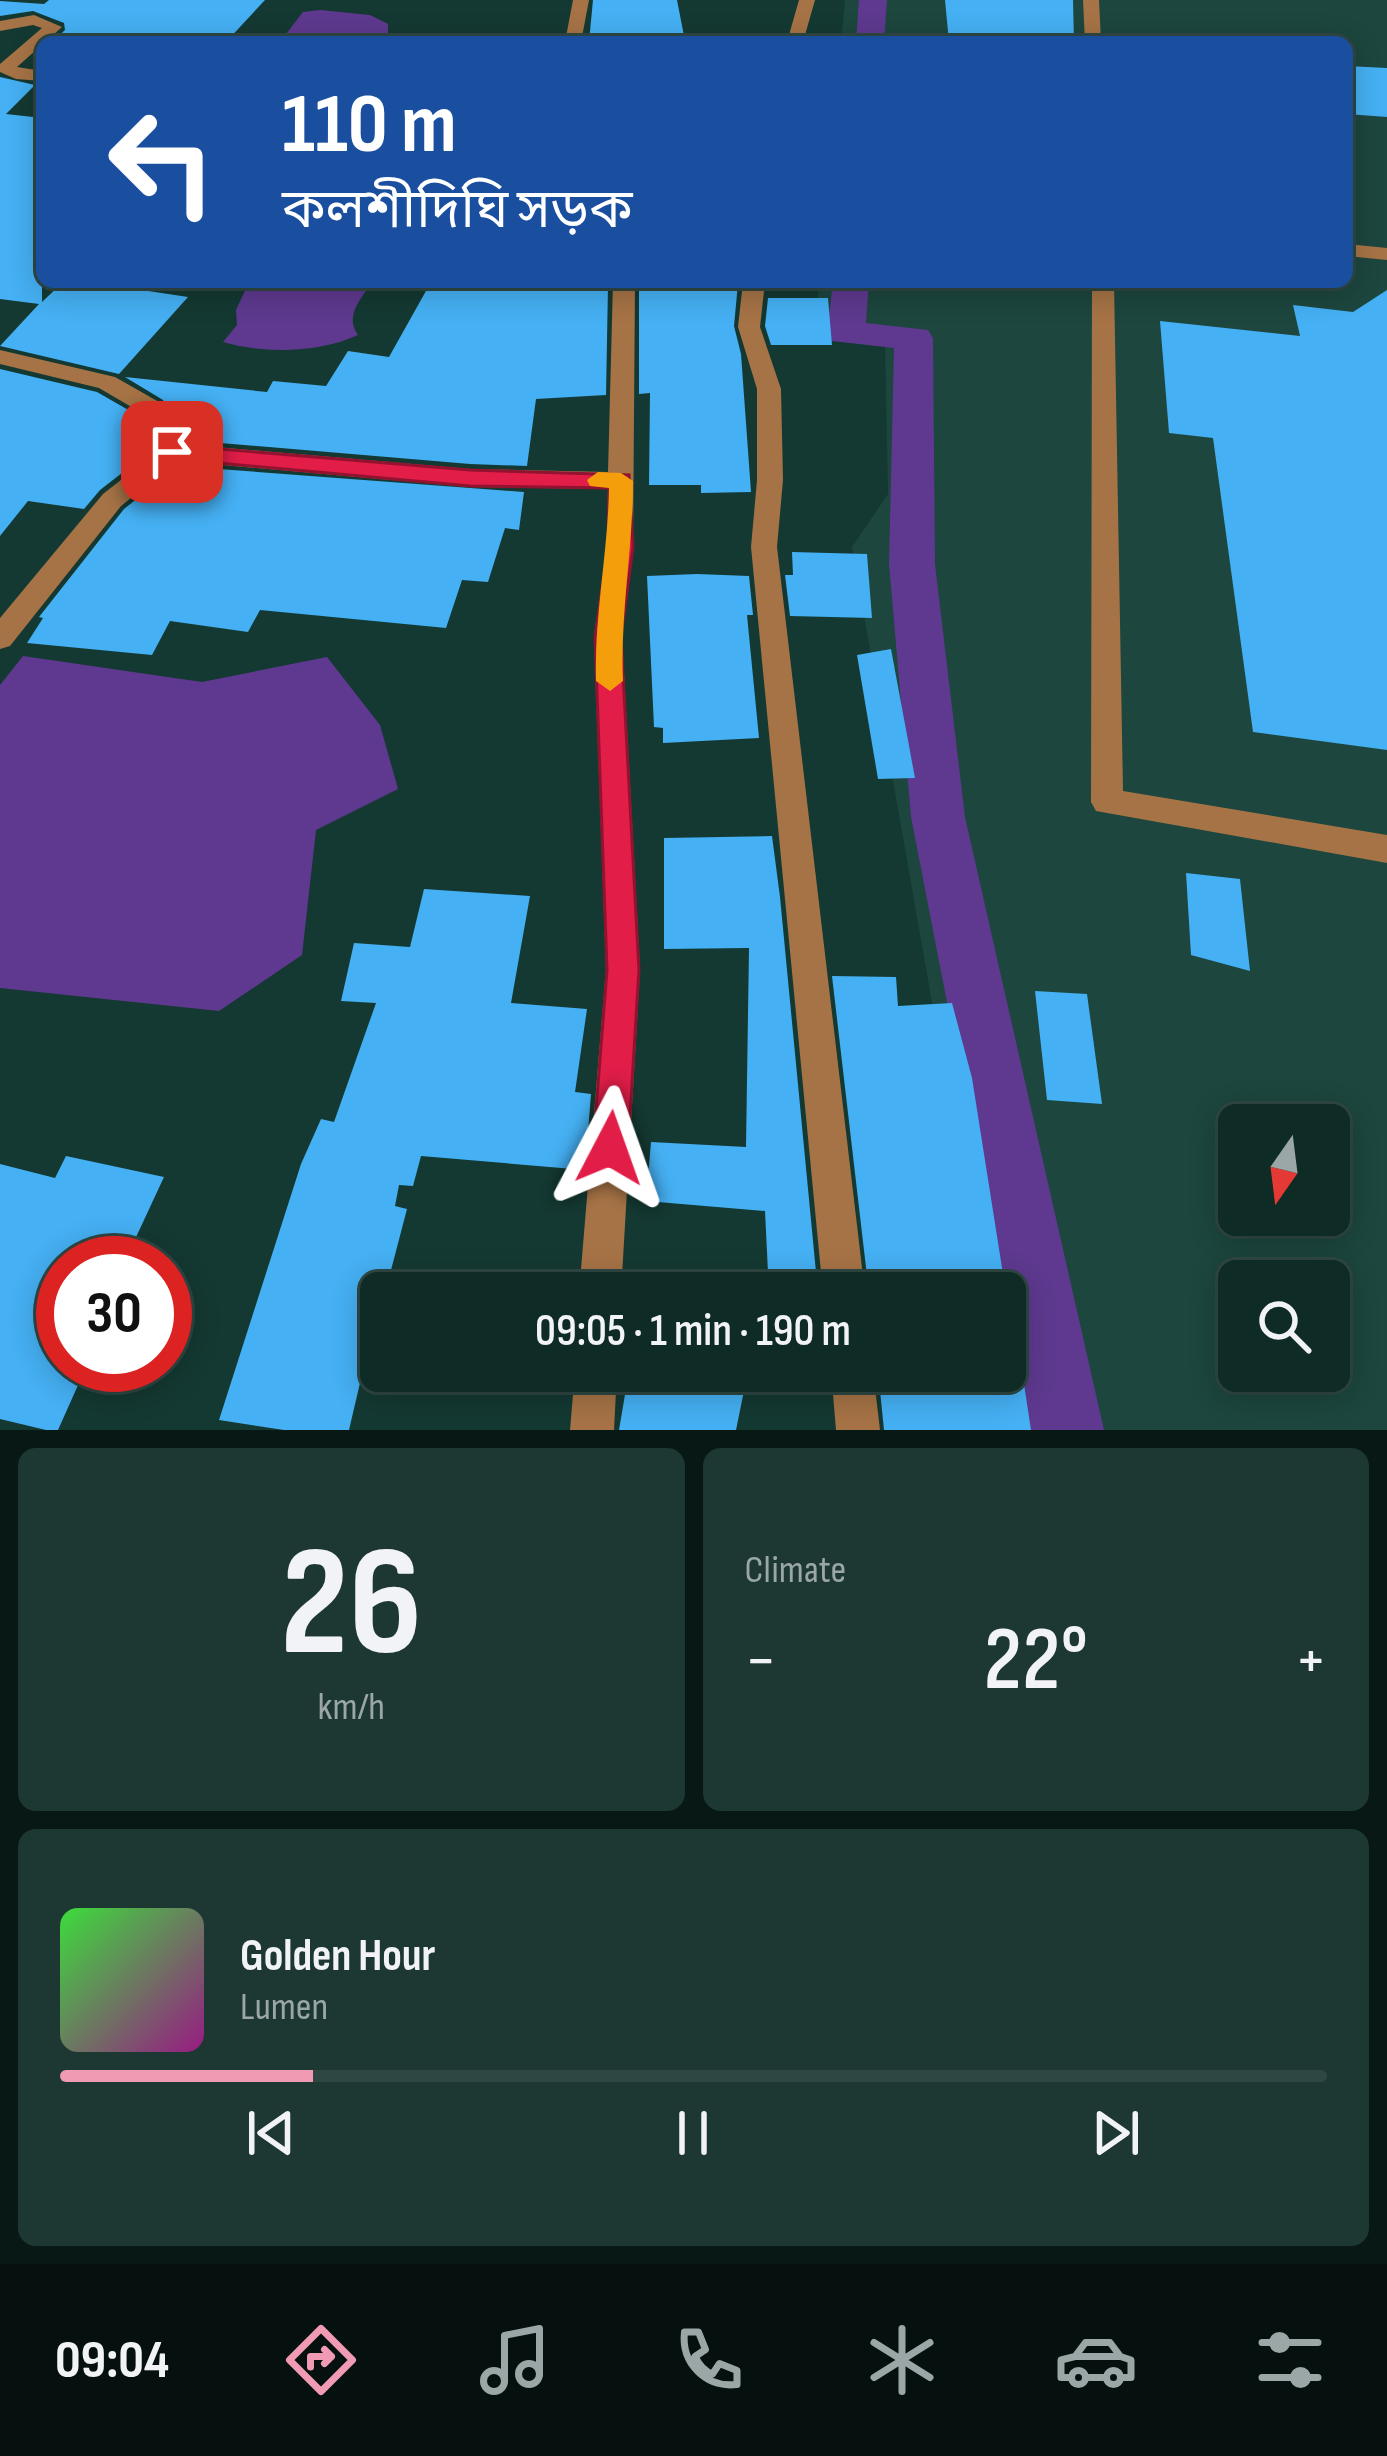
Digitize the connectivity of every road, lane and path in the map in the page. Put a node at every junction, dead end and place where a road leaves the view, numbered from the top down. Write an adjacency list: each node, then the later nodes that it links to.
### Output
1 (34, 0): 5 (street)
2 (581, 0): 7 (street)
3 (806, 0): 8 (street)
4 (1091, 0): 9 (street)
5 (0, 26): 6 (street)
6 (43, 36)
7 (574, 36)
8 (797, 36)
9 (1093, 36)
10 (36, 42): 11 (street)
11 (36, 76)
12 (1353, 251): 13 (street)
13 (1387, 254)
14 (624, 288): 19 (street)
15 (753, 288): 23 (street)
16 (1103, 288): 21 (street)
17 (0, 358): 18 (street)
18 (172, 452): 19 (street); 20 (street)
19 (621, 481): 22 (street)
20 (0, 638)
21 (1387, 849)
22 (602, 1272)
23 (842, 1272)
24 (595, 1392): 26 (street)
25 (854, 1392): 27 (street)
26 (592, 1430)
27 (859, 1430)

